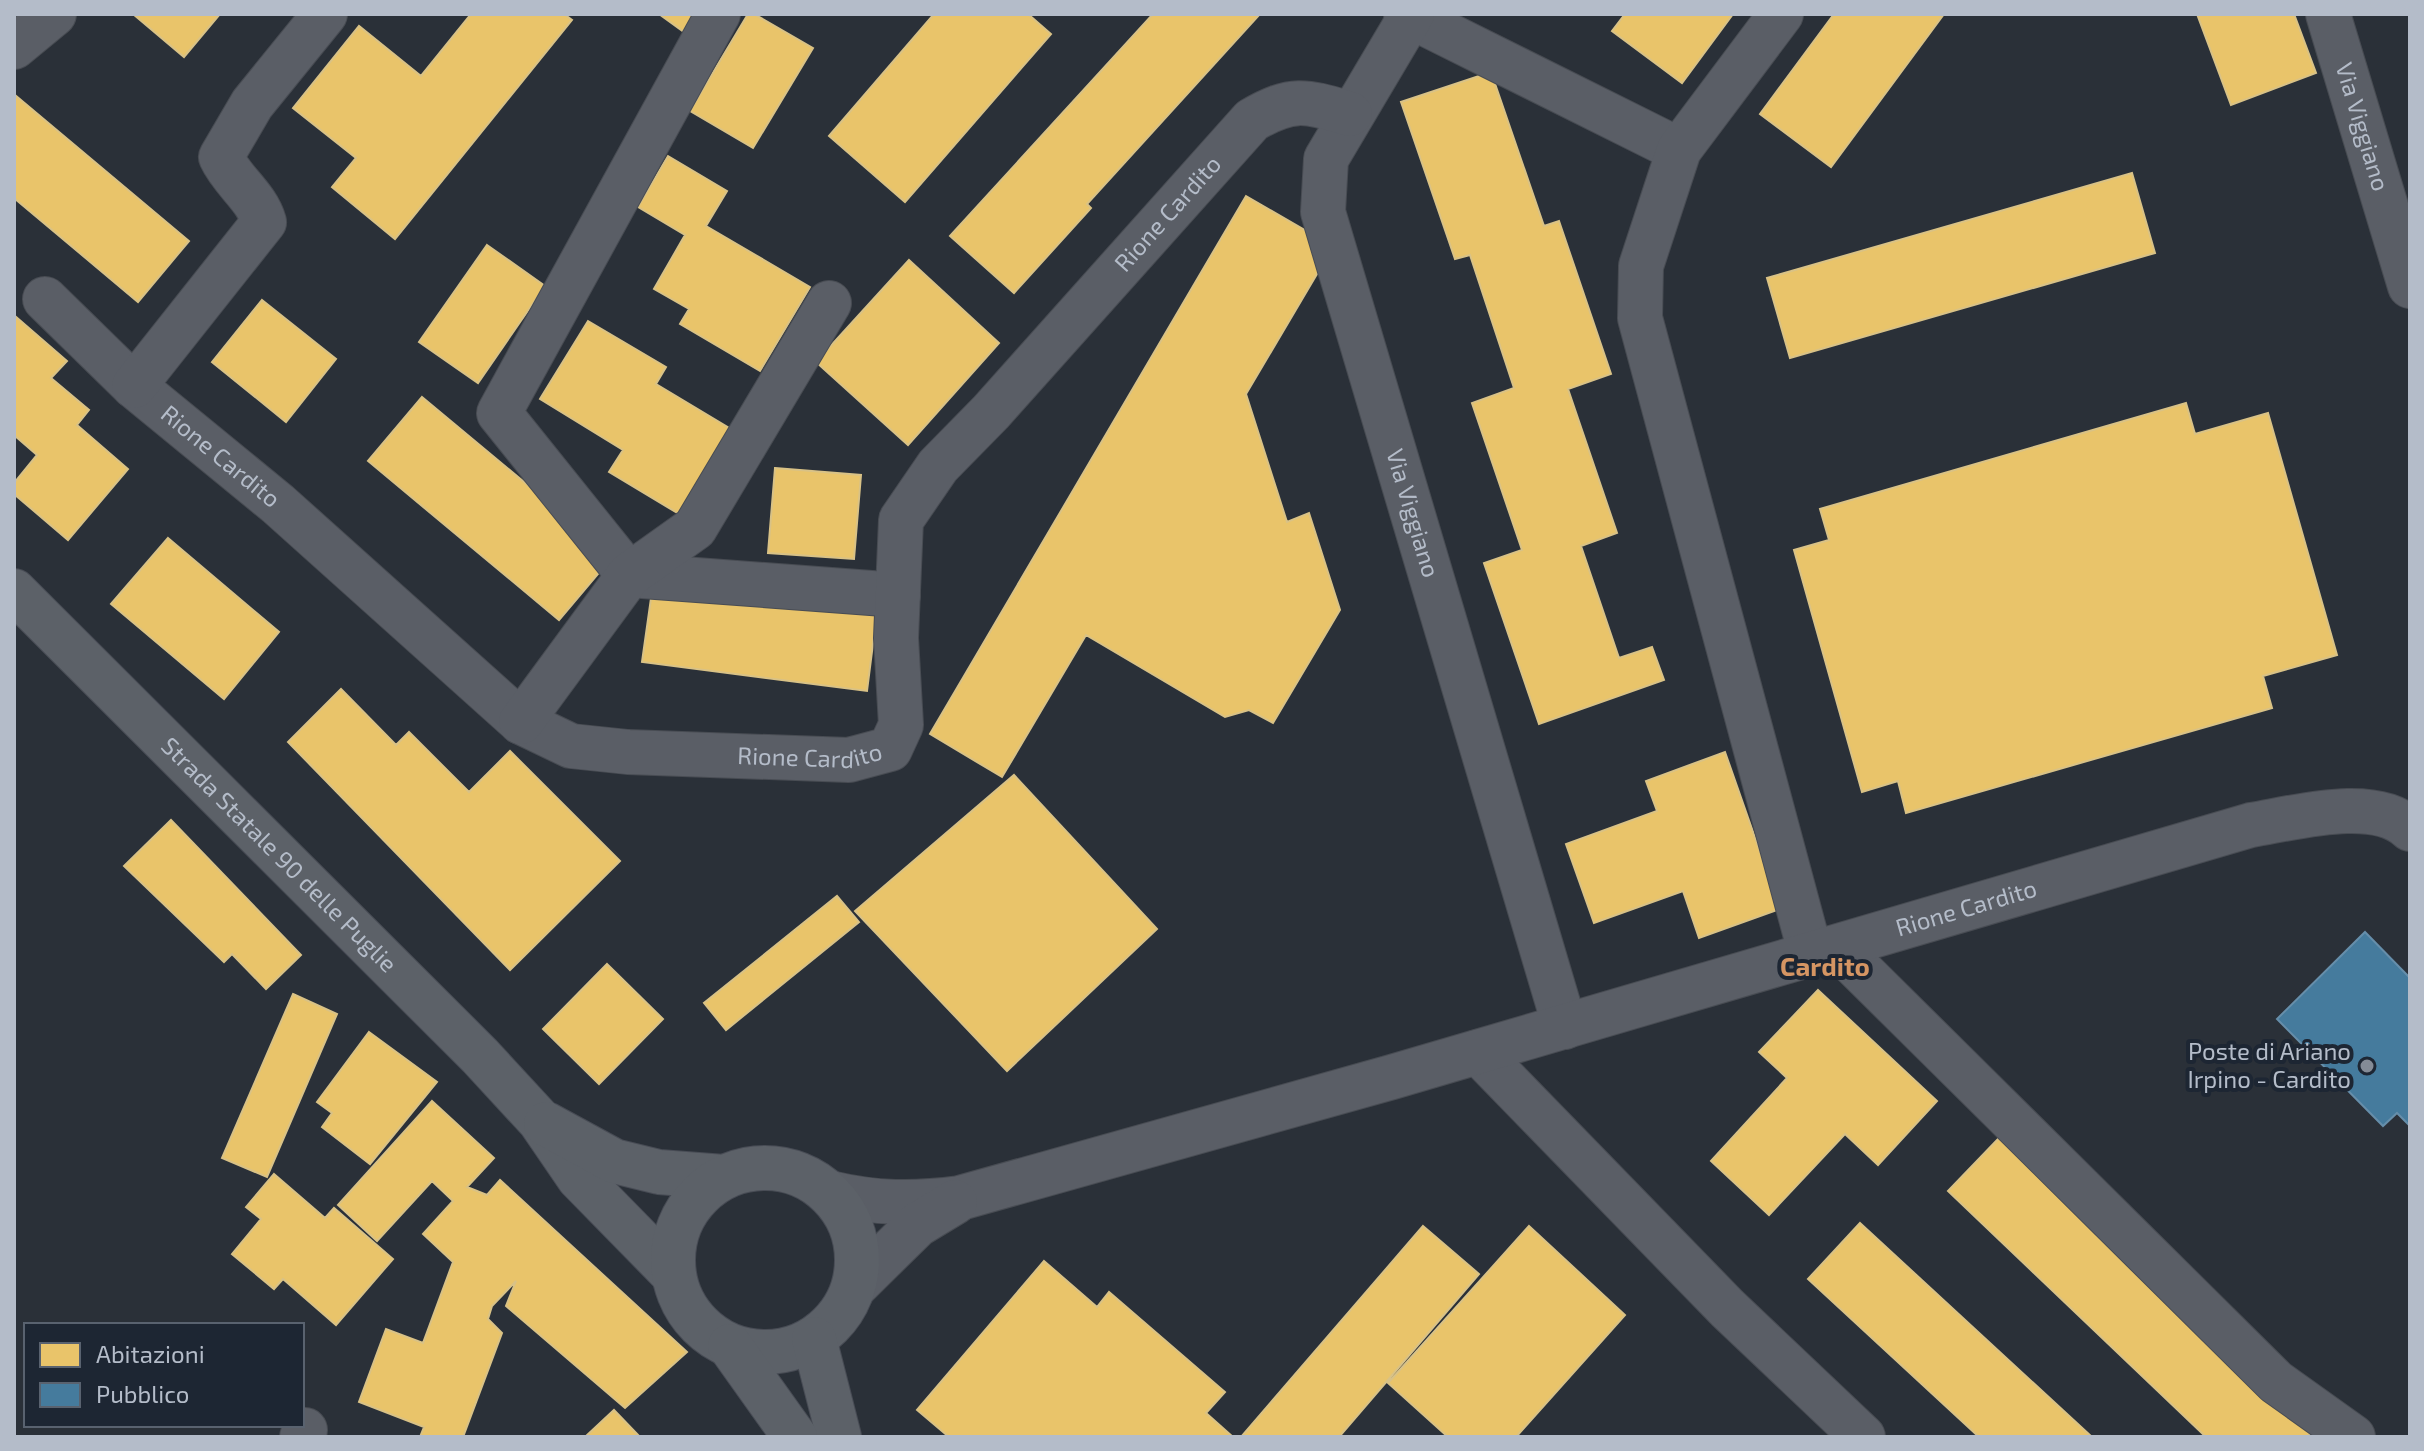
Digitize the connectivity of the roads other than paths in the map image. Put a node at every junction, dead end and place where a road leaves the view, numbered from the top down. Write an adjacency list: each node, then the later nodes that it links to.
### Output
1 (54, 14): 7 (street)
2 (325, 14): 13 (street)
3 (718, 14): 14 (street)
4 (1781, 14): 9 (street)
5 (2328, 14): 10 (street, Via Viggiano)
6 (1409, 15): 8 (street, Via Viggiano); 9 (street)
7 (14, 47)
8 (1350, 114): 16 (street, Rione Cardito); 20 (street, Via Viggiano)
9 (1679, 150): 19 (street)
10 (2410, 286)
11 (45, 299): 13 (street, Rione Cardito)
12 (829, 303): 14 (street)
13 (134, 386): 17 (street, Rione Cardito)
14 (629, 575): 16 (street); 17 (street)
15 (14, 591): 22 (main road, Strada Statale 90 delle Puglie)
16 (898, 595): 17 (street, Rione Cardito)
17 (521, 722)
18 (2410, 829): 19 (street, Rione Cardito)
19 (1824, 951): 20 (street, Rione Cardito); 33 (street)
20 (1565, 1027): 21 (street, Rione Cardito)
21 (1478, 1052): 25 (street, Rione Cardito); 32 (street)
22 (540, 1121): 23 (main road, Strada Statale 90 delle Puglie); 26 (main road, Strada Statale 90 delle Puglie)
23 (724, 1177): 24 (main road, Strada Statale 90 delle Puglie); 26 (main road, Strada Statale 90 delle Puglie)
24 (830, 1193): 25 (street, Rione Cardito); 27 (main road, Strada Statale 90 delle Puglie)
25 (960, 1198): 27 (street, Rione Cardito)
26 (673, 1274): 29 (main road, Strada Statale 90 delle Puglie)
27 (854, 1287): 28 (main road, Strada Statale 90 delle Puglie)
28 (814, 1339): 29 (main road, Strada Statale 90 delle Puglie); 31 (main road)
29 (730, 1346): 30 (main road, Strada Statale 90 delle Puglie)
30 (795, 1437)
31 (839, 1437)
32 (1863, 1437)
33 (2353, 1437)

